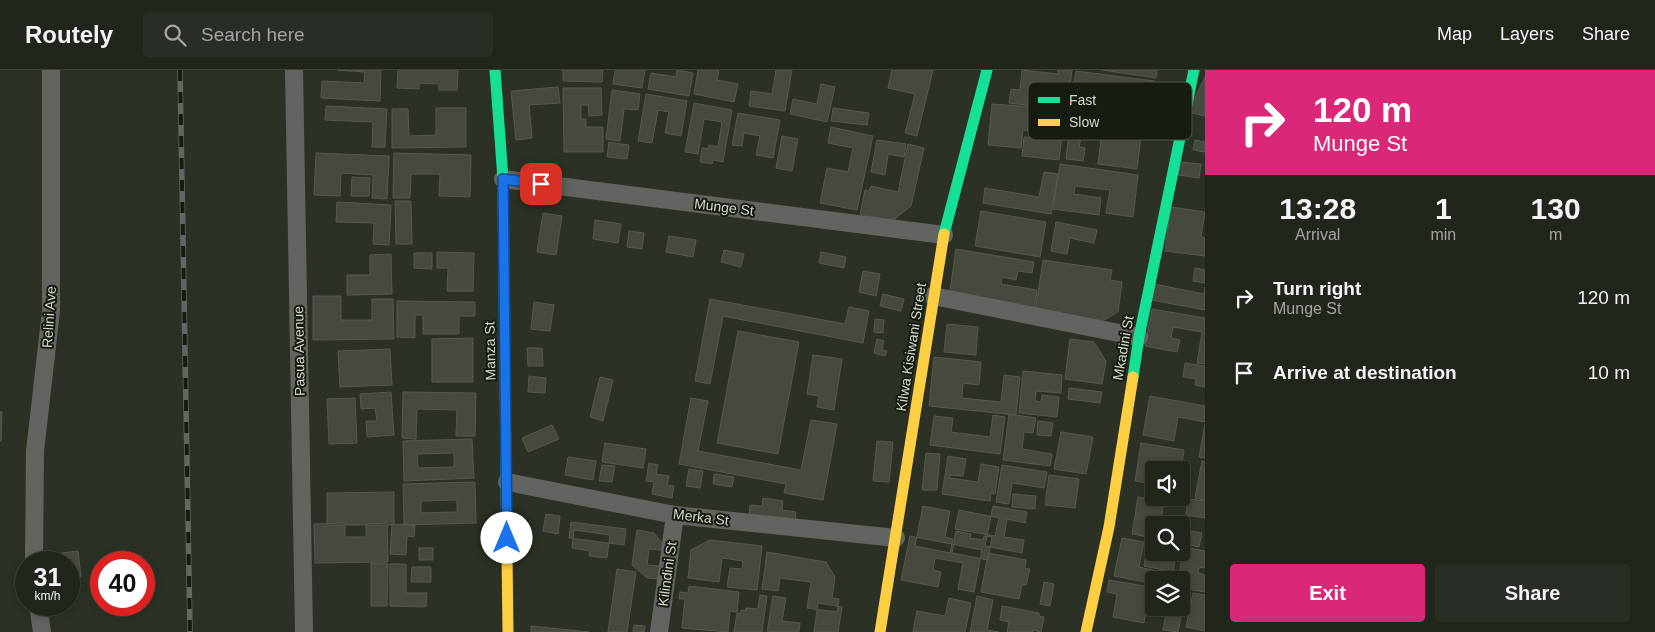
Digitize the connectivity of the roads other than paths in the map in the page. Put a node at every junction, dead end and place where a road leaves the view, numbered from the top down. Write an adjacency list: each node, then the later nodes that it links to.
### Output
1 (51, 70): 13 (street, Relini Ave)
2 (294, 70): 16 (street, Pasua Avenue)
3 (495, 70): 6 (street, Manza St)
4 (987, 70): 7 (street, Kilwa Kisiwani Street)
5 (1180, 140): 9 (street, Mkadini St)
6 (503, 179): 7 (street, Munge St); 10 (street, Manza St)
7 (944, 235): 8 (street, Kilwa Kisiwani Street)
8 (933, 296): 9 (street); 12 (street, Kilwa Kisiwani Street)
9 (1139, 337): 20 (street, Mkadini St)
10 (507, 482): 11 (street, Merka St); 17 (street, Manza St)
11 (675, 515): 12 (street, Merka St); 18 (street, Kilindini St)
12 (896, 538): 19 (street, Kilwa Kisiwani Street)
13 (34, 551)
14 (40, 616): 15 (street)
15 (42, 632)
16 (304, 632)
17 (508, 632)
18 (659, 632)
19 (880, 632)
20 (1086, 632)

